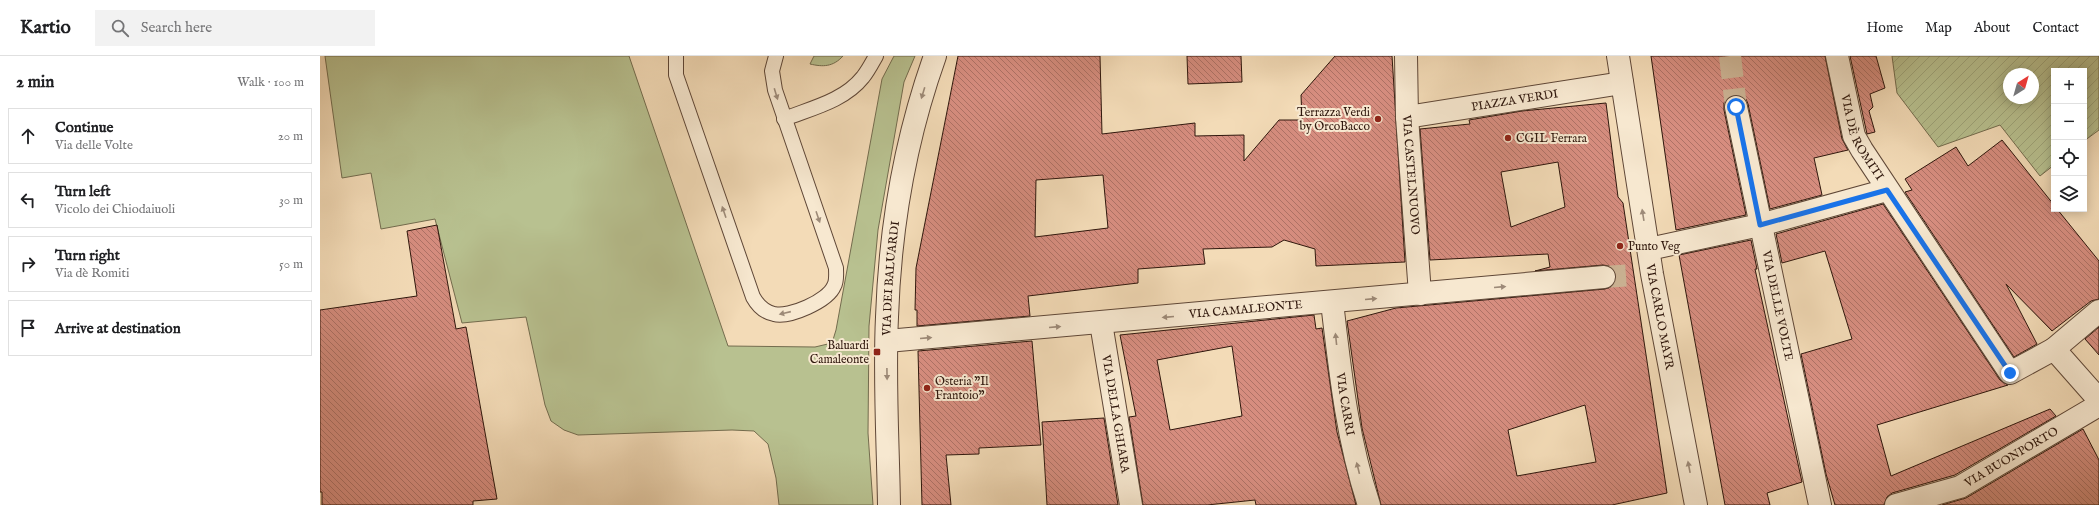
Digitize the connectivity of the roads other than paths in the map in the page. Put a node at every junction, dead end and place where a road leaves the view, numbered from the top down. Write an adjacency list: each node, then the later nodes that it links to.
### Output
1 (676, 56): 11 (lane, one-way to 1)
2 (776, 56): 11 (lane, one-way to 11)
3 (876, 56): 11 (lane)
4 (935, 56): 20 (street, VIA DEI BALUARDI, one-way to 20)
5 (1406, 56): 10 (street, VIA CASTELNUOVO)
6 (1618, 56): 8 (street, VIA CARLO MAYR)
7 (1837, 56): 12 (street, VIA DÈ ROMITI)
8 (1622, 83): 10 (street, PIAZZA VERDI); 14 (street, VIA CARLO MAYR, one-way to 8)
9 (1736, 107): 13 (street, VIA DELLE VOLTE)
10 (1407, 117): 16 (street, VIA CASTELNUOVO)
11 (784, 118)
12 (1887, 190): 13 (street); 21 (street, VIA DÈ ROMITI)
13 (1760, 225): 14 (street); 28 (street, VIA DELLE VOLTE)
14 (1649, 248): 27 (street, VIA CARLO MAYR, one-way to 14)
15 (1604, 277): 16 (street, VIA CAMALEONTE, one-way to 15)
16 (1420, 294): 17 (street, VIA CAMALEONTE, one-way to 16)
17 (1332, 302): 19 (street, VIA CAMALEONTE, one-way to 19); 26 (street, VIA CARRI, one-way to 17)
18 (2099, 311): 21 (street)
19 (1101, 322): 20 (street, VIA CAMALEONTE, one-way to 19); 25 (street, VIA DELLA GHIARA)
20 (887, 341): 24 (street, VIA DEI BALUARDI, one-way to 24)
21 (2054, 349): 22 (street)
22 (2099, 400)
23 (2099, 405): 29 (street, VIA BUONPORTO)
24 (889, 505)
25 (1131, 505)
26 (1369, 505)
27 (1696, 505)
28 (1820, 505)
29 (1896, 505)

